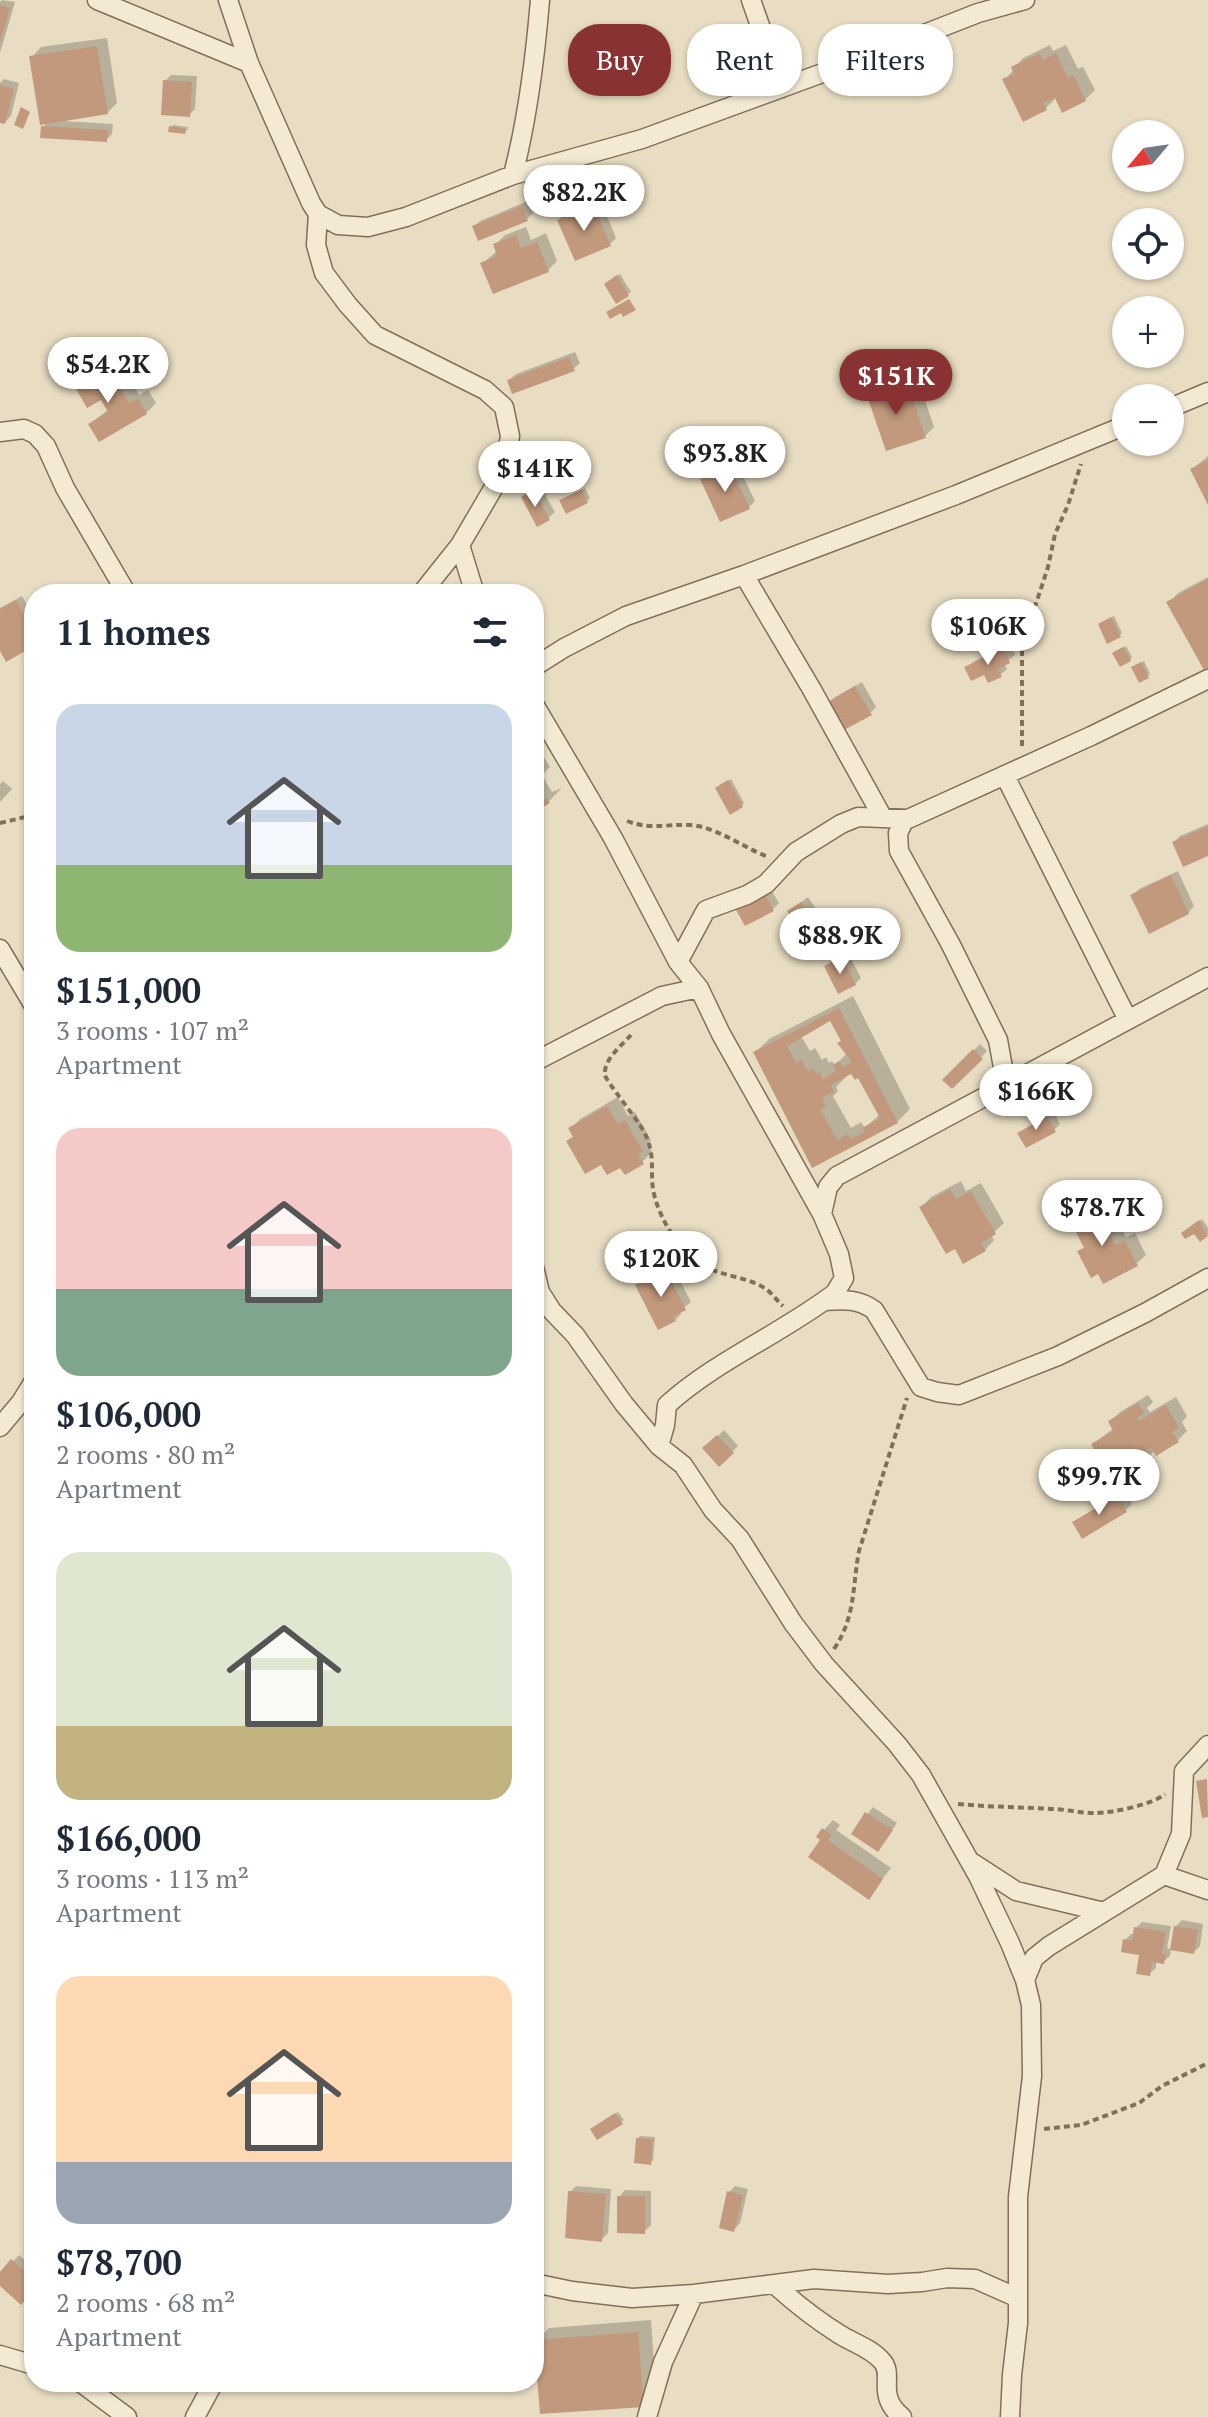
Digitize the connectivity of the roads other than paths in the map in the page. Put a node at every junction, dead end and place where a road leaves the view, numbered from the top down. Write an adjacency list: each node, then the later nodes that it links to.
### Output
1 (97, 0): 9 (street)
2 (228, 0): 8 (street)
3 (540, 0): 13 (street)
4 (751, 0): 7 (street)
5 (1025, 0): 6 (street)
6 (976, 6): 11 (street)
7 (759, 24)
8 (237, 25): 9 (street); 10 (street)
9 (200, 41): 10 (street)
10 (249, 63): 14 (street)
11 (802, 80)
12 (760, 96): 13 (street)
13 (513, 175): 14 (street)
14 (318, 214): 19 (street)
15 (1208, 392): 16 (street)
16 (1184, 402)
17 (1112, 431): 20 (street)
18 (0, 432): 21 (street)
19 (460, 545): 22 (street); 23 (street)
20 (744, 575): 24 (street); 28 (street)
21 (121, 584)
22 (429, 584)
23 (472, 584)
24 (544, 661)
25 (1208, 679): 27 (street)
26 (544, 721): 31 (street)
27 (1014, 772): 29 (street); 37 (street)
28 (883, 818): 29 (street); 31 (street)
29 (905, 819): 39 (street)
30 (0, 949): 34 (street)
31 (678, 962): 35 (street)
32 (0, 966): 34 (street)
33 (1208, 977): 37 (street)
34 (18, 979): 36 (street)
35 (699, 988): 38 (street); 40 (street)
36 (24, 989)
37 (1128, 1020): 39 (street)
38 (544, 1057)
39 (1006, 1084): 40 (street)
40 (822, 1214): 43 (street)
41 (1208, 1278): 43 (street)
42 (544, 1298): 46 (street)
43 (824, 1301): 46 (street)
44 (24, 1397): 45 (street)
45 (0, 1427)
46 (659, 1446): 48 (street)
47 (1208, 1745): 49 (street)
48 (969, 1860): 51 (street); 52 (street)
49 (1164, 1875): 50 (street); 51 (street)
50 (1208, 1890)
51 (1104, 1912): 52 (street)
52 (1025, 1980): 56 (street)
53 (774, 2284): 55 (street); 56 (street); 64 (street)
54 (544, 2285): 55 (street)
55 (694, 2294): 63 (street)
56 (1018, 2298): 65 (street)
57 (0, 2355): 58 (street)
58 (24, 2362)
59 (93, 2392): 61 (street)
60 (209, 2392): 62 (street)
61 (127, 2417)
62 (195, 2417)
63 (647, 2417)
64 (902, 2417)
65 (1010, 2417)

